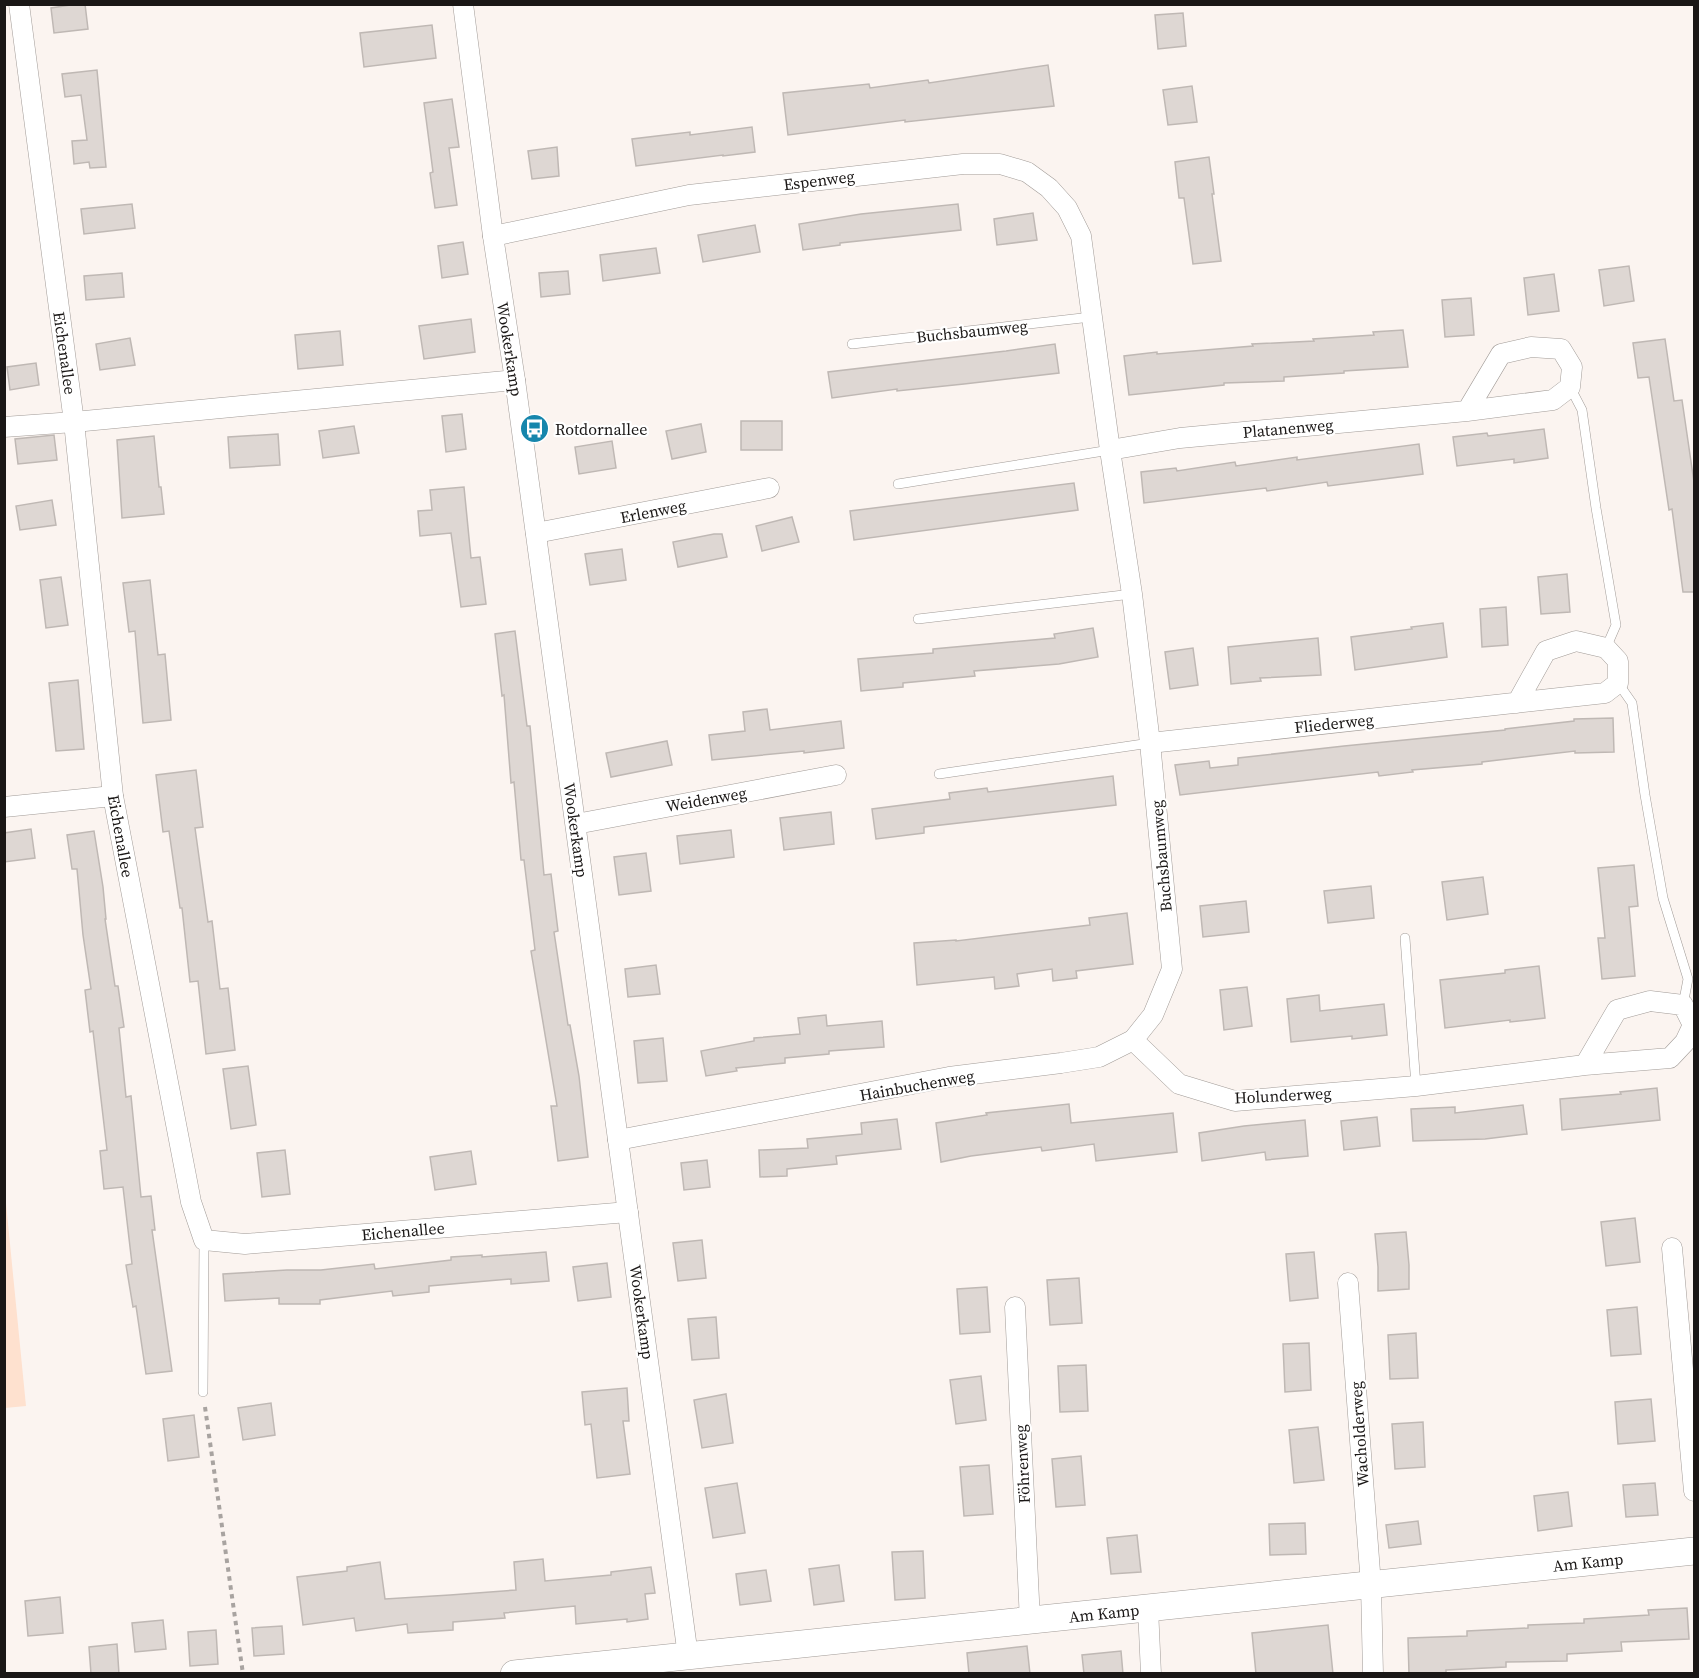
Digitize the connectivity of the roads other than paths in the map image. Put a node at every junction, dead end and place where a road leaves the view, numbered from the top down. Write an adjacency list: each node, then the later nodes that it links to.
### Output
1 (19, 4): 10 (street, Eichenallee)
2 (463, 4): 3 (street, Wookerkamp)
3 (493, 236): 4 (street, Espenweg); 7 (street, Wookerkamp)
4 (1086, 270): 5 (street, Buchsbaumweg)
5 (1091, 317): 6 (lane, Buchsbaumweg); 12 (street, Buchsbaumweg)
6 (852, 344)
7 (515, 380): 10 (street); 15 (street, Wookerkamp)
8 (1570, 387): 9 (street, Platanenweg); 9 (street); 18 (lane)
9 (1467, 411): 12 (street, Platanenweg)
10 (74, 422): 11 (street); 24 (street, Eichenallee)
11 (4, 427)
12 (1110, 450): 13 (lane); 16 (street, Buchsbaumweg)
13 (898, 484)
14 (769, 488): 15 (street, Erlenweg)
15 (536, 533): 26 (street, Wookerkamp)
16 (1132, 594): 17 (lane); 21 (street, Buchsbaumweg)
17 (918, 619)
18 (1606, 648): 19 (street); 20 (street)
19 (1618, 683): 20 (street, Fliederweg); 29 (lane)
20 (1517, 703): 21 (street, Fliederweg)
21 (1150, 743): 22 (lane); 28 (street, Buchsbaumweg)
22 (939, 774)
23 (836, 775): 26 (street, Weidenweg)
24 (113, 796): 25 (street); 36 (street, Eichenallee)
25 (4, 807)
26 (576, 824): 34 (street, Wookerkamp)
27 (1405, 938): 33 (lane)
28 (1172, 969): 30 (street, Hainbuchenweg)
29 (1683, 1005): 31 (street, Holunderweg); 32 (street)
30 (1133, 1040): 33 (street, Holunderweg); 34 (street, Hainbuchenweg)
31 (1690, 1045): 32 (street, Holunderweg)
32 (1585, 1065): 33 (street, Holunderweg)
33 (1416, 1086)
34 (618, 1140): 35 (street, Wookerkamp)
35 (628, 1212): 36 (street, Eichenallee); 46 (street, Wookerkamp)
36 (204, 1240): 40 (lane)
37 (1672, 1248): 41 (street)
38 (1348, 1283): 43 (street, Wacholderweg)
39 (1015, 1307): 45 (street, Föhrenweg)
40 (203, 1392)
41 (1695, 1491)
42 (1695, 1551): 43 (street, Am Kamp)
43 (1371, 1585): 44 (street, Am Kamp); 49 (street, Wacholderweg)
44 (1148, 1608): 45 (street, Am Kamp); 48 (street)
45 (1030, 1621): 46 (street, Am Kamp)
46 (688, 1656): 47 (street, Am Kamp)
47 (520, 1673)
48 (1150, 1674)
49 (1373, 1674)

